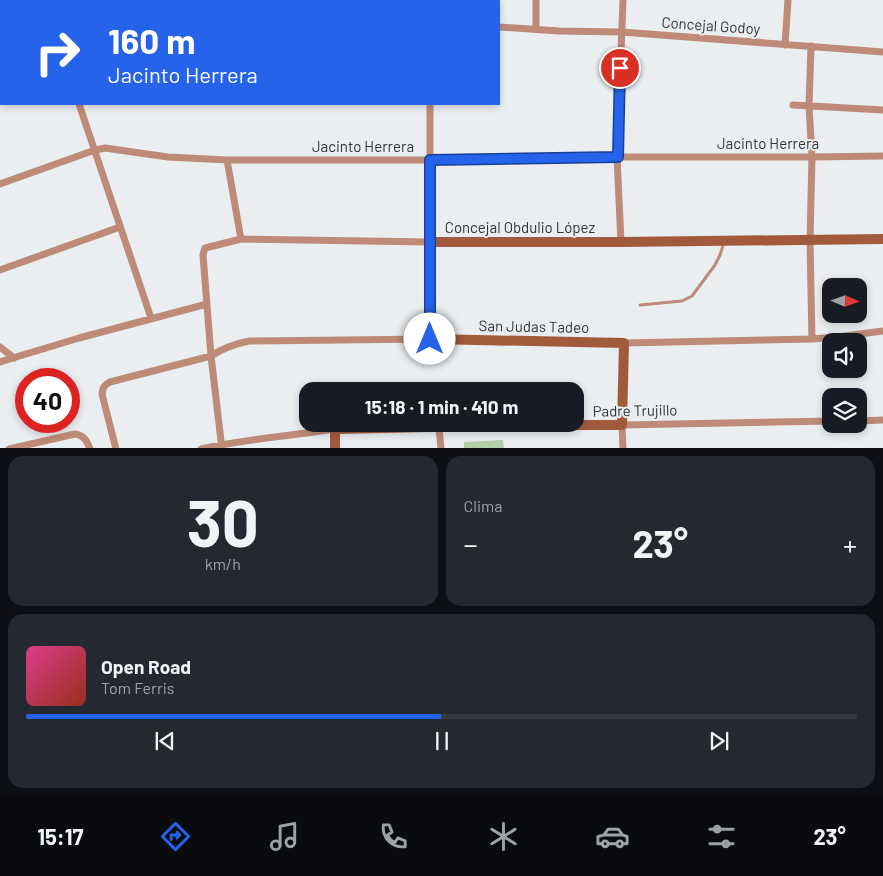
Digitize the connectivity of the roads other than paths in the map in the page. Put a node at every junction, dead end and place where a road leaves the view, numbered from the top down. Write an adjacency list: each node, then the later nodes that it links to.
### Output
1 (536, 0): 5 (street)
2 (623, 0): 6 (street)
3 (788, 0): 7 (street)
4 (500, 27): 5 (street, Concejal Godoy)
5 (536, 29): 6 (street, Concejal Godoy)
6 (622, 32): 7 (street, Concejal Godoy); 17 (street)
7 (785, 44): 8 (street, Concejal Godoy)
8 (811, 46): 9 (street, Concejal Godoy); 13 (street)
9 (883, 52)
10 (79, 105): 15 (street)
11 (430, 105): 20 (street)
12 (793, 105): 13 (street)
13 (810, 106): 14 (street); 18 (street)
14 (883, 110)
15 (95, 150): 19 (street, Jacinto Herrera); 21 (street, Jacinto Herrera); 22 (street)
16 (883, 156): 18 (street, Jacinto Herrera)
17 (618, 157): 18 (street, Jacinto Herrera); 20 (street, Jacinto Herrera); 27 (street)
18 (812, 157): 25 (street)
19 (227, 160): 20 (street, Jacinto Herrera); 23 (street)
20 (430, 160): 26 (street)
21 (0, 184)
22 (120, 227): 29 (street); 32 (street)
23 (241, 239): 26 (street, Concejal Obdulio López); 30 (street, Concejal Obdulio López)
24 (883, 240): 25 (street, Concejal Obdulio López)
25 (810, 241): 28 (street, Concejal Obdulio López); 35 (street)
26 (430, 242): 27 (street, Concejal Obdulio López); 34 (street)
27 (621, 242): 28 (street, Concejal Obdulio López)
28 (724, 242): 31 (lane)
29 (0, 270)
30 (207, 304): 32 (street); 38 (street, Concejal Obdulio López)
31 (640, 305)
32 (151, 318): 39 (street)
33 (883, 331): 35 (street, San Judas Tadeo)
34 (430, 339): 36 (street, San Judas Tadeo); 38 (street, San Judas Tadeo)
35 (812, 339): 36 (street, San Judas Tadeo)
36 (624, 343): 45 (street)
37 (0, 347): 39 (street)
38 (211, 356): 49 (street, Concejal Obdulio López); 52 (street, San Judas Tadeo)
39 (14, 358): 40 (street)
40 (0, 362)
41 (883, 420): 43 (street)
42 (822, 421): 45 (street, Padre Trujillo)
43 (867, 421)
44 (584, 425): 45 (street, Padre Trujillo)
45 (622, 425): 56 (street)
46 (315, 432): 49 (street, Padre Trujillo)
47 (335, 432): 54 (street)
48 (439, 432): 55 (street)
49 (222, 446): 53 (street, Padre Trujillo)
50 (9, 448): 51 (street)
51 (90, 448)
52 (116, 448)
53 (201, 448)
54 (335, 448)
55 (440, 448)
56 (623, 448)

